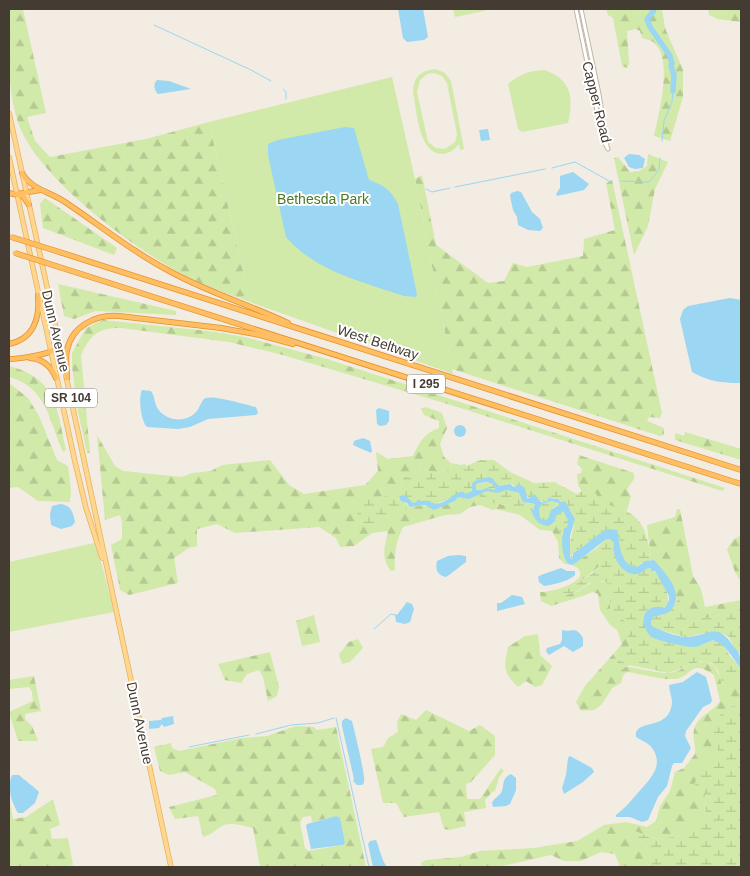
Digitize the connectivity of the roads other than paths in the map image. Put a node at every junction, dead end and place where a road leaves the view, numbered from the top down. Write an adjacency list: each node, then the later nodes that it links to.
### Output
1 (576, 9): 4 (street, Capper Road)
2 (581, 9): 3 (street, Capper Road)
3 (599, 94): 4 (street); 4 (street, Capper Road)
4 (594, 95)
5 (9, 112): 7 (main road, Dunn Avenue / SR 104)
6 (9, 157): 11 (main road, Dunn Avenue / SR 104)
7 (22, 173): 8 (highway); 9 (main road, Dunn Avenue / SR 104)
8 (42, 190): 9 (highway); 16 (highway)
9 (26, 192): 11 (highway); 12 (main road, Dunn Avenue / SR 104)
10 (9, 193): 11 (highway)
11 (17, 194): 12 (highway); 15 (main road, Dunn Avenue / SR 104)
12 (29, 205): 17 (main road, Dunn Avenue / SR 104)
13 (10, 236): 16 (highway, West Beltway / I 295, bridge)
14 (12, 252): 20 (highway, West Beltway / I 295, bridge)
15 (38, 295): 18 (highway); 19 (main road, Dunn Avenue / SR 104)
16 (303, 330): 28 (highway, West Beltway / I 295)
17 (57, 335): 19 (highway); 24 (main road, Dunn Avenue / SR 104)
18 (9, 344)
19 (50, 352): 21 (highway); 23 (main road, Dunn Avenue / SR 104)
20 (329, 353): 24 (highway); 30 (highway, West Beltway / I 295)
21 (26, 358): 22 (highway); 23 (highway)
22 (9, 359)
23 (56, 378): 25 (main road, Dunn Avenue / SR 104)
24 (67, 378): 26 (main road, Dunn Avenue / SR 104)
25 (72, 448): 26 (main road); 27 (main road, Dunn Avenue / SR 104)
26 (84, 461): 29 (main road, Dunn Avenue / SR 104)
27 (75, 462): 29 (main road); 31 (main road, Dunn Avenue / SR 104)
28 (741, 470)
29 (87, 472): 31 (main road, Dunn Avenue / SR 104)
30 (741, 484)
31 (109, 580): 32 (main road, Dunn Avenue / SR 104)
32 (171, 867)

